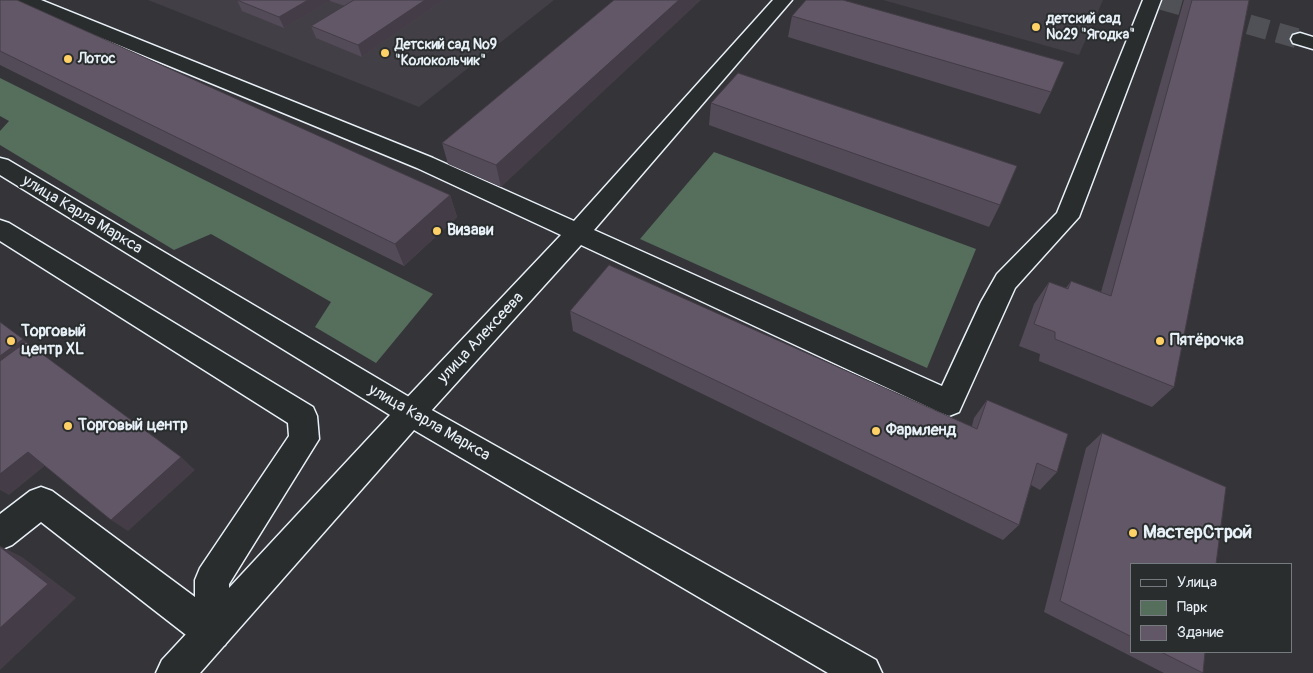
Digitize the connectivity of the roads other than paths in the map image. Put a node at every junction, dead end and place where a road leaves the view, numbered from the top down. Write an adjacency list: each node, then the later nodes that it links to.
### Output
1 (28, 0): 6 (main road)
2 (783, 0): 6 (main road, улица Алексеева)
3 (1152, 0): 6 (main road)
4 (0, 165): 7 (main road, улица Карла Маркса)
5 (0, 229): 9 (main road)
6 (578, 233): 7 (main road, улица Алексеева)
7 (411, 413): 9 (main road, улица Алексеева); 11 (main road, улица Карла Маркса)
8 (0, 534): 9 (main road)
9 (212, 632): 10 (main road, улица Алексеева)
10 (175, 673)
11 (863, 673)

